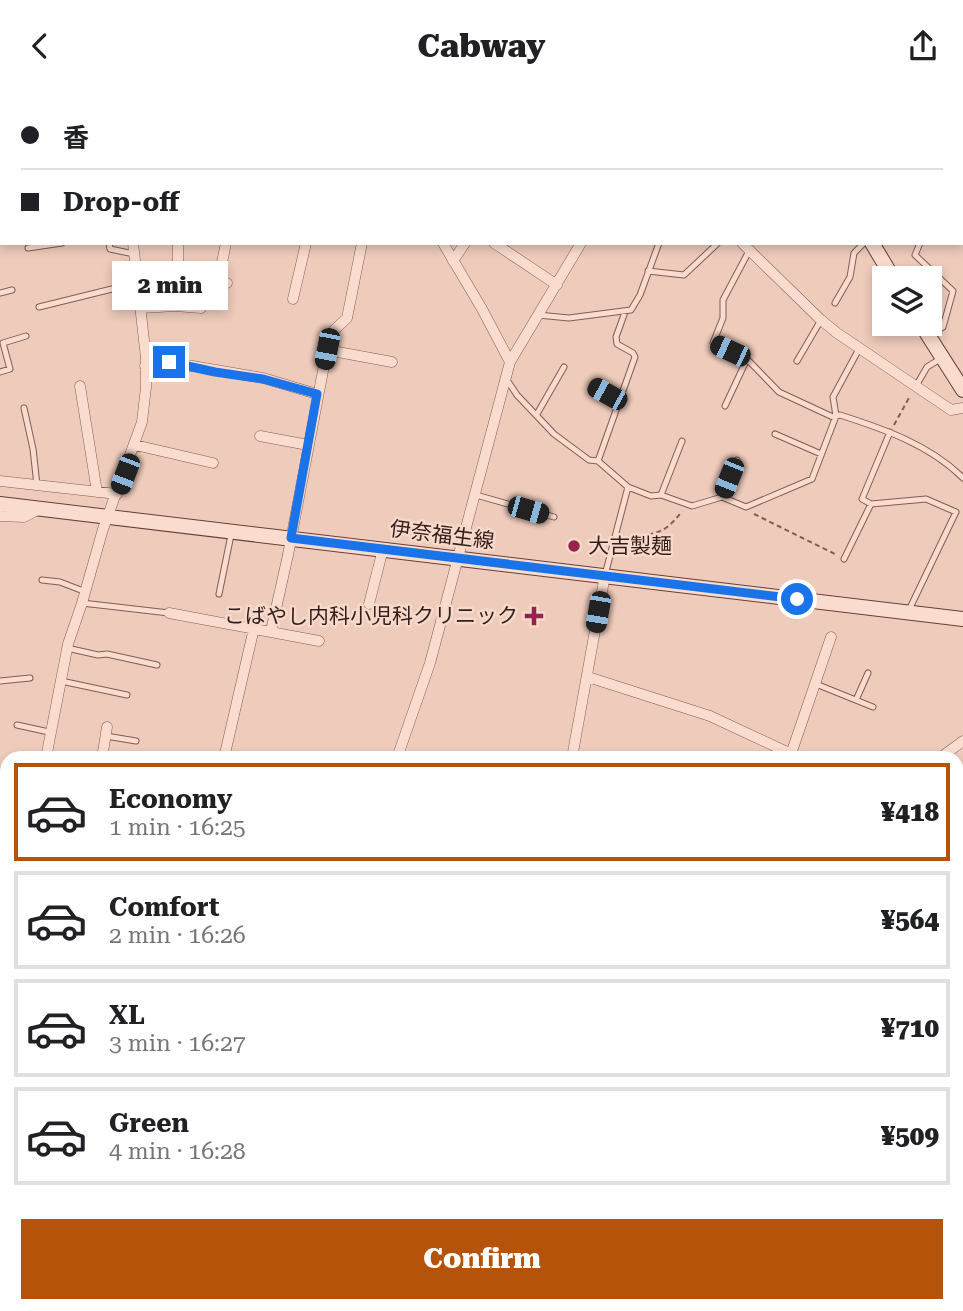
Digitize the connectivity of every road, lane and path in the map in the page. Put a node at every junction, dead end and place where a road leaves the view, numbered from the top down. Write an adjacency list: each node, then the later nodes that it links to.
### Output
1 (48, 245): 17 (lane)
2 (109, 245): 18 (lane)
3 (178, 245): 21 (street)
4 (226, 245): 23 (street)
5 (306, 245): 30 (street)
6 (362, 245): 41 (street)
7 (444, 245): 19 (street)
8 (464, 245): 19 (street)
9 (498, 245): 24 (street)
10 (580, 245): 24 (street)
11 (658, 245): 22 (lane)
12 (716, 245): 22 (lane)
13 (862, 245): 31 (lane)
14 (873, 245): 20 (main road)
15 (919, 245): 26 (lane)
16 (746, 247): 37 (street); 44 (lane)
17 (28, 248)
18 (133, 249): 28 (street)
19 (453, 261): 47 (street)
20 (886, 266)
21 (178, 268)
22 (648, 271): 35 (lane)
23 (218, 282)
24 (557, 285): 36 (street)
25 (12, 290): 27 (lane)
26 (953, 291): 29 (lane); 38 (lane)
27 (0, 293)
28 (138, 293): 32 (lane); 33 (street)
29 (963, 295)
30 (293, 299)
31 (835, 303)
32 (39, 307)
33 (140, 308): 34 (street); 48 (street)
34 (201, 308)
35 (625, 312): 36 (lane); 57 (lane)
36 (538, 315): 47 (street)
37 (821, 320): 42 (street); 45 (lane)
38 (942, 327)
39 (26, 336): 50 (lane)
40 (929, 336): 43 (main road)
41 (327, 349): 46 (street); 56 (street)
42 (859, 349): 53 (street); 62 (lane)
43 (942, 357): 53 (lane); 55 (main road)
44 (747, 359): 58 (lane); 62 (lane)
45 (797, 361)
46 (392, 362)
47 (510, 362): 51 (street)
48 (145, 366): 56 (street); 67 (street)
49 (564, 367): 61 (lane)
50 (0, 372)
51 (506, 378): 61 (lane); 79 (street)
52 (80, 386): 77 (street)
53 (916, 386): 60 (street); 63 (path)
54 (594, 387): 57 (lane)
55 (963, 390)
56 (317, 394): 68 (street)
57 (620, 401): 71 (lane)
58 (725, 406)
59 (24, 408): 75 (lane)
60 (963, 408)
61 (537, 414): 71 (lane)
62 (836, 417): 63 (lane); 69 (lane)
63 (891, 432): 73 (lane); 83 (lane)
64 (775, 434): 69 (lane)
65 (260, 436): 68 (street)
66 (682, 441): 80 (lane)
67 (135, 445): 72 (street); 78 (street)
68 (308, 445): 92 (street)
69 (821, 454): 85 (lane)
70 (737, 460): 81 (lane)
71 (598, 461): 76 (lane)
72 (213, 463)
73 (963, 478)
74 (0, 481): 75 (street)
75 (37, 485): 77 (street)
76 (628, 487): 80 (lane); 93 (lane)
77 (97, 492): 78 (street)
78 (117, 494): 89 (street)
79 (476, 495): 90 (lane); 95 (street)
80 (661, 495): 84 (lane)
81 (722, 497): 84 (lane); 85 (lane)
82 (0, 504): 86 (main road, 伊奈福生線)
83 (871, 504): 87 (lane); 96 (lane)
84 (687, 505): 93 (path)
85 (746, 507): 96 (path)
86 (40, 509): 88 (street); 89 (main road, 伊奈福生線)
87 (959, 513): 104 (lane)
88 (0, 516)
89 (107, 516): 91 (main road, 伊奈福生線); 99 (street)
90 (554, 517)
91 (232, 531): 92 (main road, 伊奈福生線); 100 (lane)
92 (291, 538): 94 (main road, 伊奈福生線); 107 (street)
93 (612, 541): 97 (lane)
94 (383, 549): 95 (main road, 伊奈福生線); 102 (street)
95 (459, 559): 97 (main road, 伊奈福生線); 128 (street)
96 (844, 559)
97 (605, 575): 104 (main road, 伊奈福生線); 113 (street)
98 (42, 580): 99 (lane)
99 (86, 592): 101 (street)
100 (219, 594)
101 (82, 603): 103 (lane); 110 (street)
102 (369, 604)
103 (169, 613): 106 (street)
104 (908, 613): 105 (main road, 伊奈福生線)
105 (963, 619)
106 (254, 628): 107 (street); 127 (street)
107 (271, 631): 109 (street)
108 (831, 637): 117 (street)
109 (319, 642)
110 (67, 648): 111 (lane); 116 (street)
111 (157, 665)
112 (868, 673): 119 (lane)
113 (588, 677): 129 (street); 130 (street)
114 (30, 678): 115 (lane)
115 (0, 681)
116 (61, 681): 118 (lane); 122 (street)
117 (816, 684): 119 (lane); 131 (street)
118 (127, 695)
119 (856, 700): 120 (lane)
120 (873, 707)
121 (17, 725): 122 (lane)
122 (50, 732): 125 (street)
123 (106, 732): 124 (lane); 126 (street)
124 (136, 741)
125 (47, 751)
126 (103, 751)
127 (226, 751)
128 (399, 751)
129 (573, 751)
130 (785, 751)
131 (797, 751)

